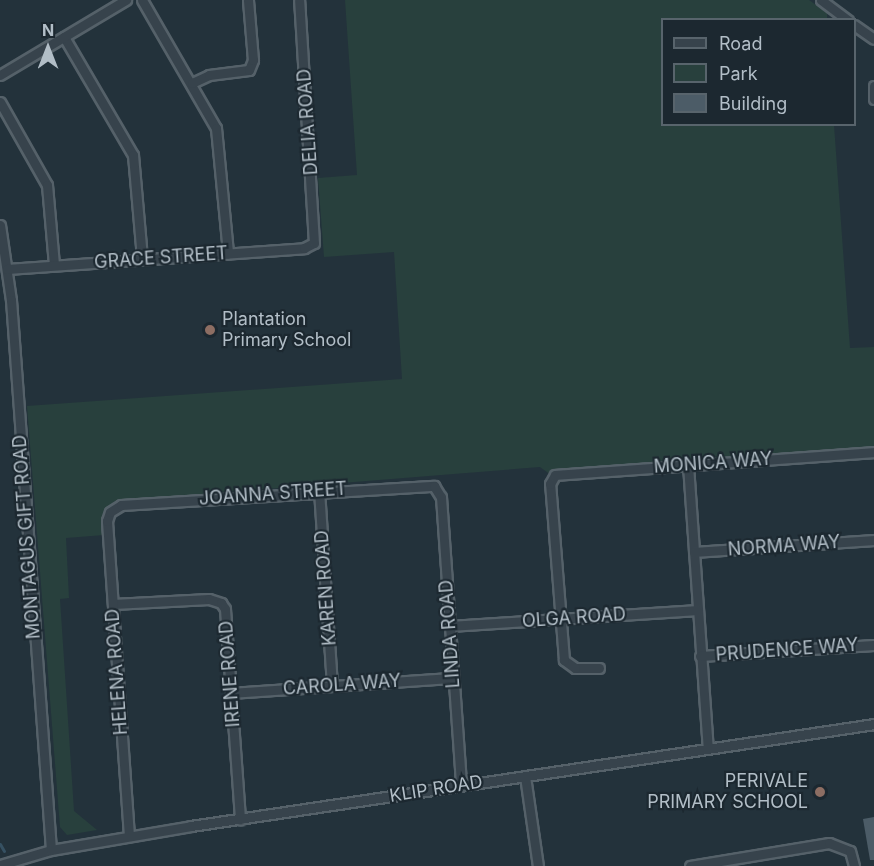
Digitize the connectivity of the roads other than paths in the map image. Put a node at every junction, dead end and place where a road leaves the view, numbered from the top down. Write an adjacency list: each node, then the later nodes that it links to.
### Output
1 (126, 0): 8 (street)
2 (142, 0): 11 (street)
3 (248, 0): 11 (street)
4 (299, 0): 16 (street, DELIA ROAD)
5 (820, 0): 6 (street)
6 (845, 18)
7 (856, 26): 9 (street)
8 (64, 37): 10 (street); 18 (street)
9 (874, 39)
10 (0, 75)
11 (192, 83): 17 (street)
12 (874, 86): 13 (street)
13 (874, 99)
14 (0, 102): 19 (street)
15 (0, 225): 20 (street, MONTAGUS GIFT ROAD)
16 (314, 243): 17 (street, GRACE STREET)
17 (228, 253): 18 (street, GRACE STREET)
18 (142, 258): 19 (street, GRACE STREET)
19 (54, 265): 20 (street, GRACE STREET)
20 (7, 269): 44 (street, MONTAGUS GIFT ROAD)
21 (874, 452): 22 (street, MONICA WAY)
22 (688, 465): 27 (street); 30 (street, MONICA WAY)
23 (434, 486): 24 (street, JOANNA STREET); 31 (street, LINDA ROAD)
24 (319, 490): 25 (street, JOANNA STREET); 36 (street, KAREN ROAD)
25 (112, 509): 28 (street, HELENA ROAD)
26 (874, 540): 27 (street, NORMA WAY)
27 (694, 552): 29 (street)
28 (113, 604): 37 (street, IRENE ROAD); 43 (street, HELENA ROAD)
29 (697, 610): 30 (street, OLGA ROAD); 33 (street)
30 (559, 619): 31 (street, OLGA ROAD); 34 (street)
31 (450, 626): 35 (street, LINDA ROAD)
32 (874, 645): 33 (street, PRUDENCE WAY)
33 (700, 656): 39 (street)
34 (599, 668)
35 (453, 678): 36 (street, CAROLA WAY); 41 (street, LINDA ROAD)
36 (332, 685): 37 (street, CAROLA WAY)
37 (231, 693): 42 (street, IRENE ROAD)
38 (874, 724): 39 (street, KLIP ROAD)
39 (708, 748): 40 (street, KLIP ROAD)
40 (525, 776): 41 (street, KLIP ROAD); 46 (street)
41 (461, 785): 42 (street, KLIP ROAD)
42 (240, 819): 43 (street, KLIP ROAD)
43 (129, 836): 44 (street, KLIP ROAD)
44 (51, 850): 45 (street, KLIP ROAD)
45 (0, 865)
46 (538, 866)
47 (690, 866): 48 (street)
48 (854, 866)

